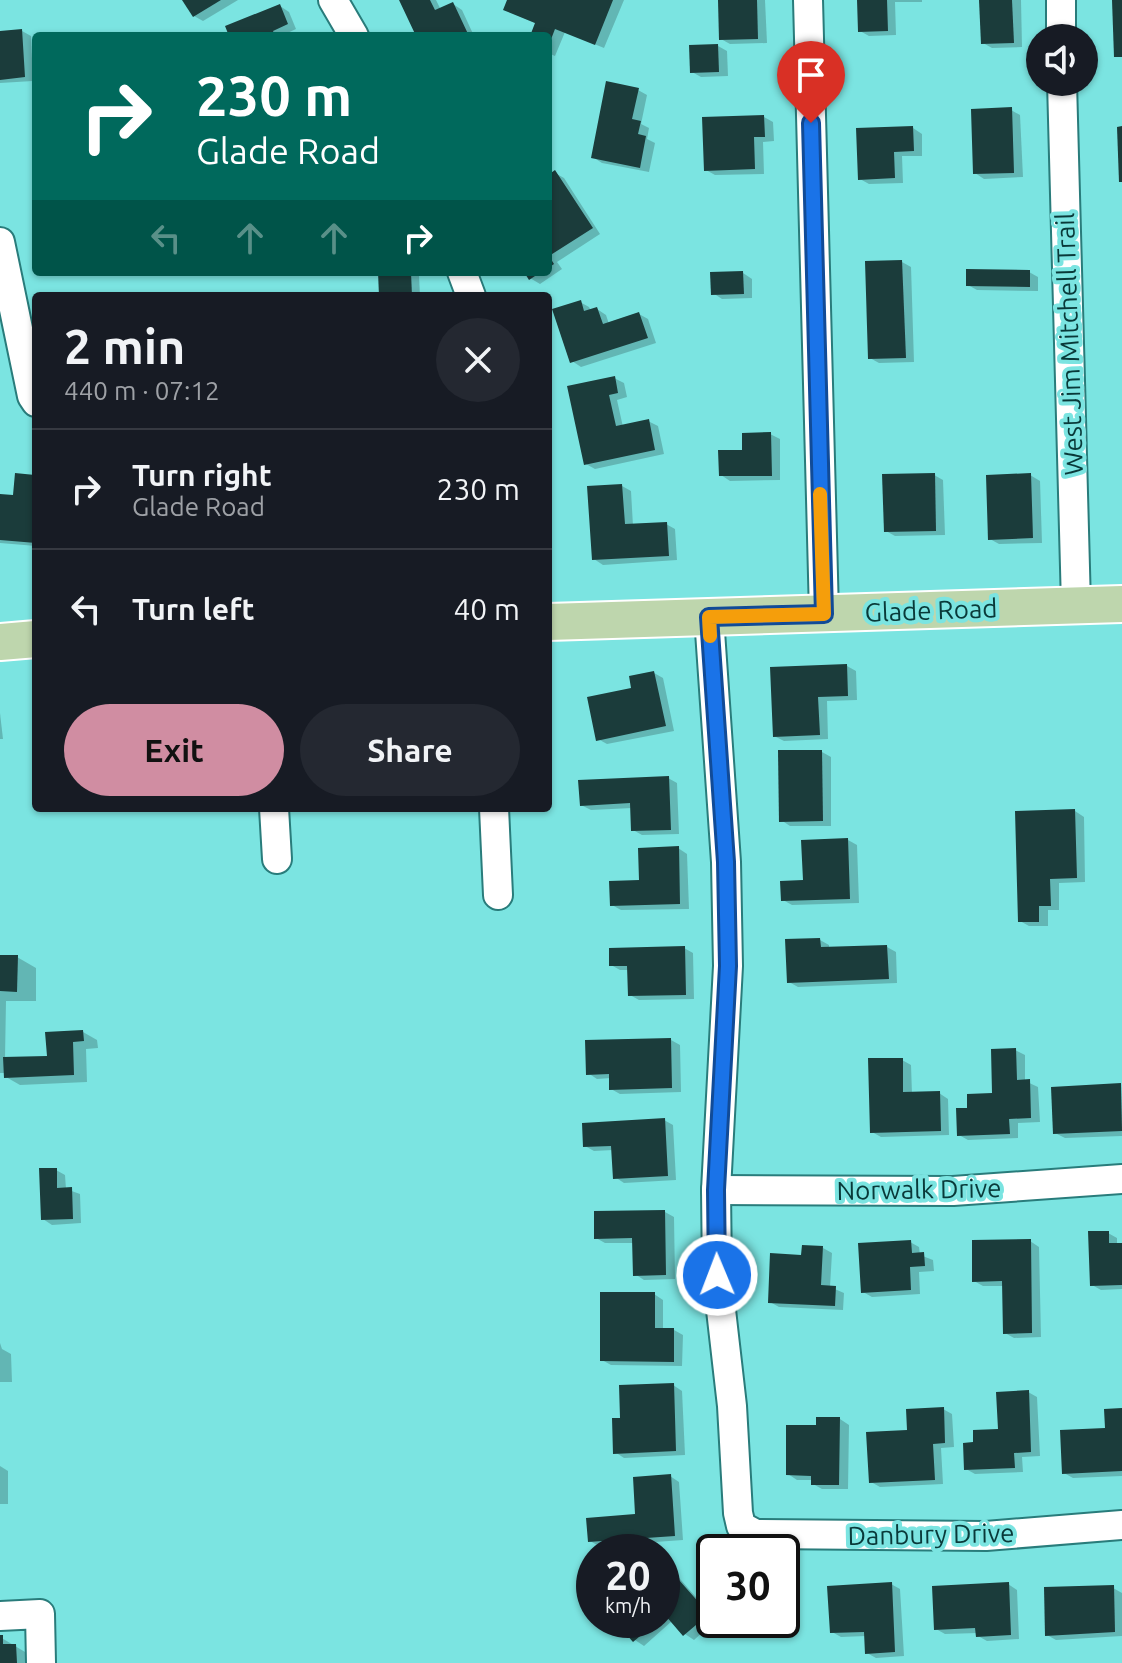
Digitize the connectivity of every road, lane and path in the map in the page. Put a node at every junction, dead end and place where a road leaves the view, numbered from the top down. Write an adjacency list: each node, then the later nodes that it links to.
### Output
1 (333, 0): 5 (street)
2 (808, 0): 11 (street)
3 (1061, 0): 4 (street)
4 (1061, 24)
5 (352, 32)
6 (1062, 96): 10 (street, West Jim Mitchell Trail)
7 (0, 242): 8 (street)
8 (32, 396)
9 (1122, 604): 10 (main road, Glade Road)
10 (1076, 605): 11 (main road, Glade Road)
11 (824, 614): 12 (main road, Glade Road)
12 (709, 617): 13 (main road, Glade Road); 21 (street)
13 (552, 622)
14 (32, 639): 15 (main road)
15 (0, 642)
16 (274, 812): 18 (street)
17 (494, 812): 19 (street)
18 (277, 859)
19 (498, 895)
20 (1122, 1179): 21 (street, Norwalk Drive)
21 (716, 1190): 22 (street, Danbury Drive)
22 (1122, 1525)
23 (0, 1616): 24 (street)
24 (41, 1663)

